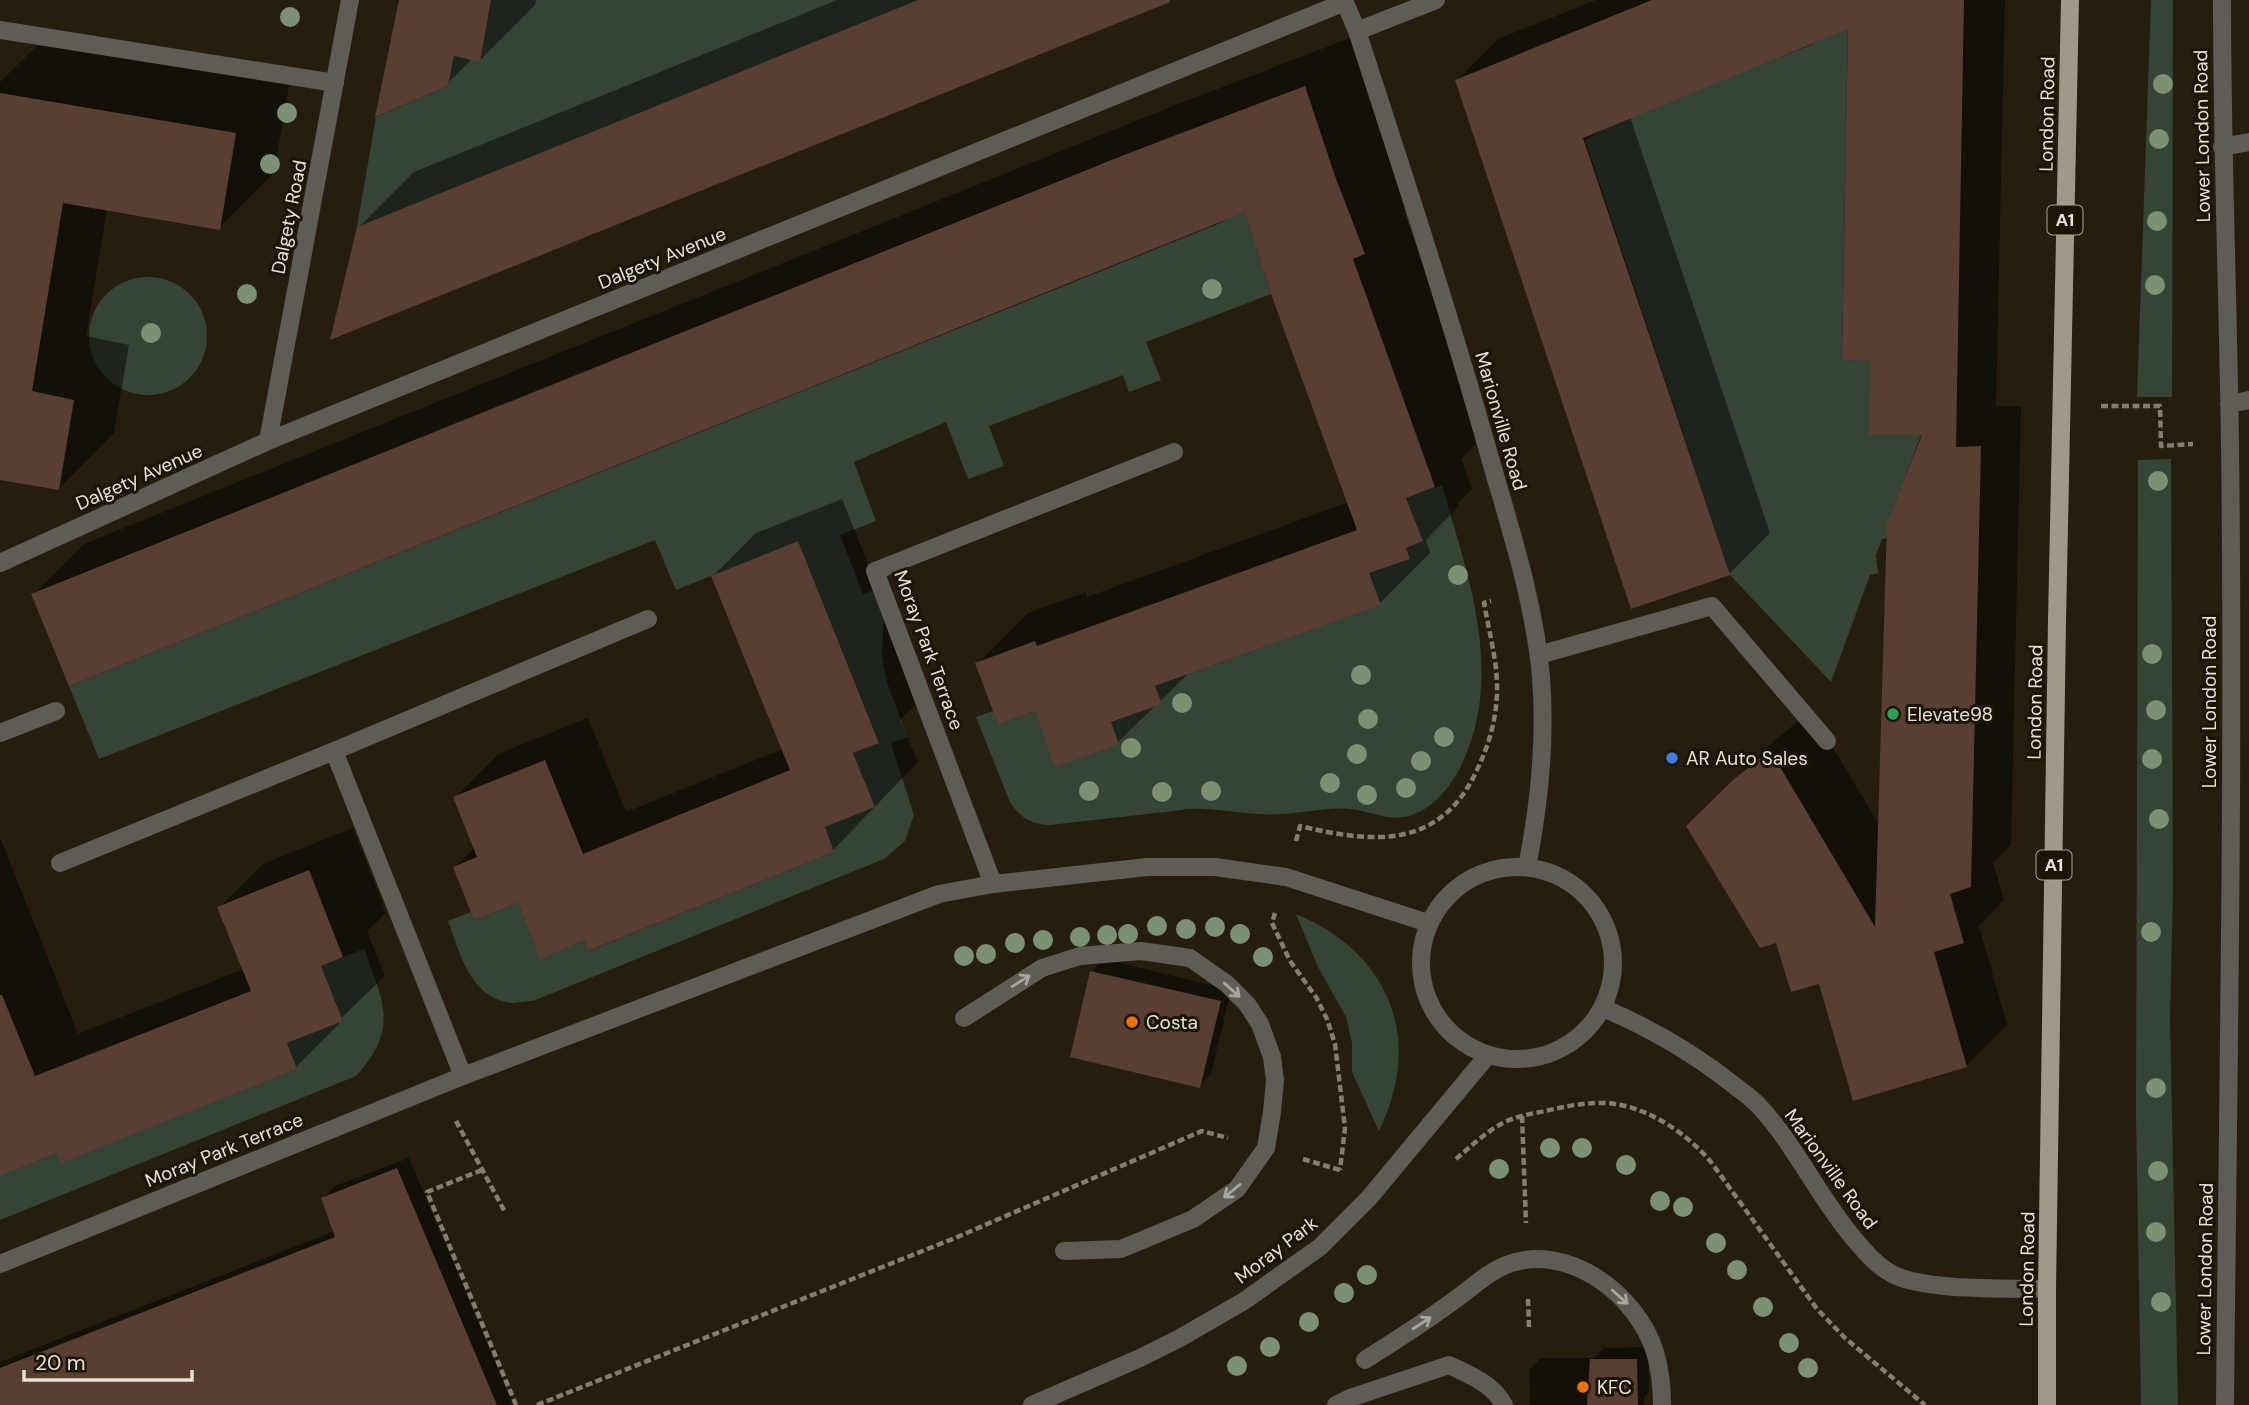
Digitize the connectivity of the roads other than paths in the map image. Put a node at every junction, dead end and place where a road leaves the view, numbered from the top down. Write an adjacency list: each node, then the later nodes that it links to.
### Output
1 (350, 0): 8 (street, Dalgety Road)
2 (1436, 0): 7 (street)
3 (2070, 0): 32 (main road, London Road / A1)
4 (2222, 0): 10 (street, Lower London Road)
5 (1345, 1): 7 (street, Marionville Road); 13 (street, Dalgety Avenue)
6 (0, 30): 8 (street)
7 (1357, 31): 17 (street, Marionville Road)
8 (335, 83): 13 (street, Dalgety Road)
9 (2249, 142): 10 (street)
10 (2222, 147): 12 (street, Lower London Road)
11 (2249, 400): 12 (street)
12 (2229, 404): 39 (street, Lower London Road)
13 (268, 441): 15 (street, Dalgety Avenue)
14 (1174, 452): 24 (street, Moray Park Terrace)
15 (0, 563)
16 (648, 619): 21 (street)
17 (1539, 655): 20 (street); 23 (street, Marionville Road)
18 (56, 711): 19 (street)
19 (0, 733)
20 (1827, 741)
21 (334, 751): 22 (street); 29 (street)
22 (60, 863)
23 (1527, 867): 25 (street); 26 (street)
24 (993, 884): 25 (street, Moray Park Terrace); 29 (street, Moray Park Terrace)
25 (1428, 923): 28 (street)
26 (1603, 1008): 28 (street); 32 (street, Marionville Road)
27 (964, 1018): 30 (street, one-way to 30)
28 (1488, 1055): 34 (street, Moray Park)
29 (463, 1076): 31 (street, Moray Park Terrace)
30 (1064, 1251)
31 (0, 1264)
32 (2047, 1289): 38 (main road, London Road / A1)
33 (1365, 1360): 37 (street, one-way to 37)
34 (1032, 1405)
35 (1336, 1405): 36 (street)
36 (1504, 1405)
37 (1662, 1405)
38 (2047, 1405)
39 (2225, 1405)

